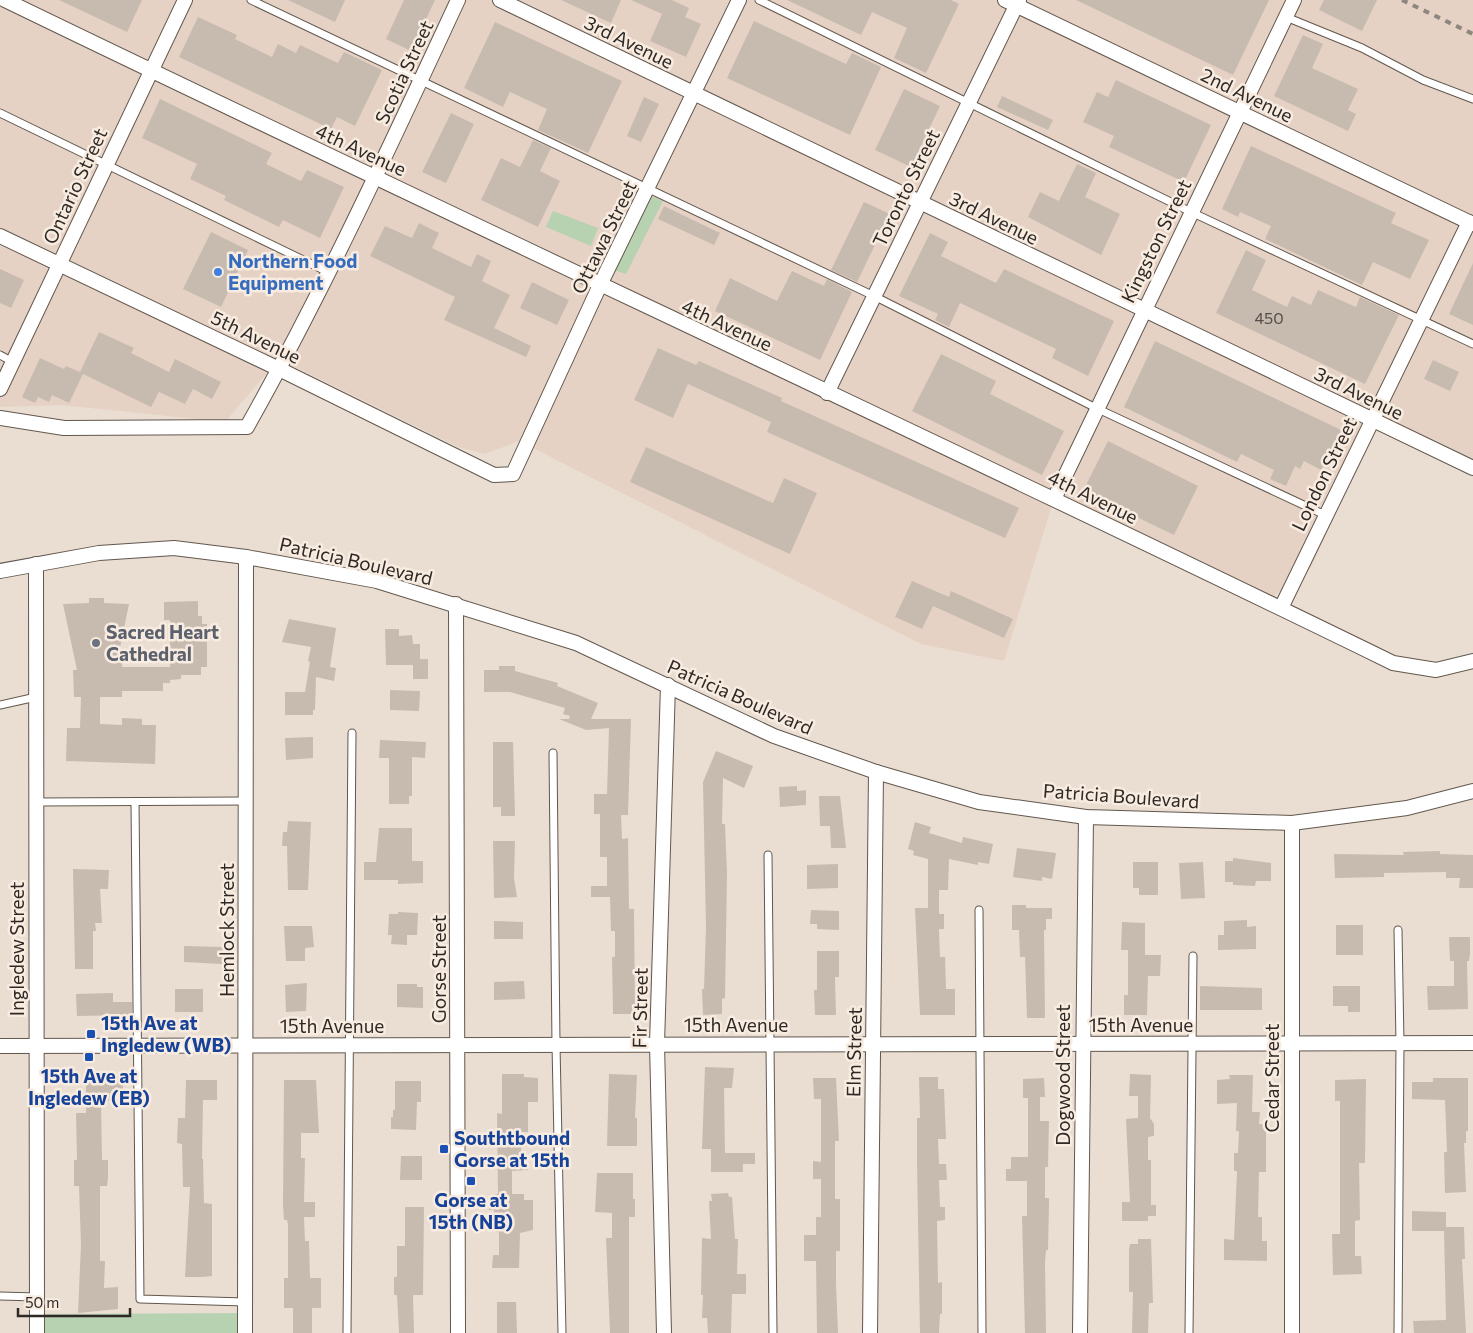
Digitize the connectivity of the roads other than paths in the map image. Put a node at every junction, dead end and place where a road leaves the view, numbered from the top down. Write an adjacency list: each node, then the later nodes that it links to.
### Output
1 (5, 0): 11 (street, 4th Avenue)
2 (185, 0): 11 (street, Ontario Street)
3 (251, 0): 12 (lane)
4 (458, 0): 12 (street, Scotia Street)
5 (500, 0): 13 (street, 3rd Avenue)
6 (739, 0): 13 (street, Ottawa Street)
7 (759, 0): 15 (lane)
8 (1294, 0): 10 (street, Kingston Street)
9 (1014, 2): 15 (street, Toronto Street); 17 (street, 2nd Avenue)
10 (1286, 17): 14 (lane); 17 (street, Kingston Street)
11 (151, 71): 18 (street, Ontario Street); 19 (street, 4th Avenue)
12 (421, 81): 19 (street, Scotia Street); 20 (lane)
13 (694, 95): 20 (street, Ottawa Street); 21 (street, 3rd Avenue)
14 (1473, 99)
15 (968, 104): 21 (street, Toronto Street); 22 (lane)
16 (0, 113): 18 (lane)
17 (1239, 113): 22 (street, Kingston Street); 23 (street, 2nd Avenue)
18 (106, 163): 25 (street, Ontario Street); 26 (lane)
19 (376, 177): 26 (street, Scotia Street); 27 (street, 4th Avenue)
20 (648, 188): 27 (street, Ottawa Street); 28 (lane)
21 (919, 202): 28 (street, Toronto Street); 29 (street, 3rd Avenue)
22 (1191, 212): 29 (street, Kingston Street); 30 (lane)
23 (1471, 223): 30 (street, London Street)
24 (0, 236): 25 (street, 5th Avenue)
25 (59, 264): 32 (street, Ontario Street); 33 (street, 5th Avenue)
26 (328, 272): 33 (street, Scotia Street)
27 (600, 285): 35 (street, 4th Avenue); 40 (street, Ottawa Street)
28 (874, 296): 35 (street, Toronto Street); 36 (lane)
29 (1143, 310): 36 (street, Kingston Street); 38 (street, 3rd Avenue)
30 (1421, 320): 31 (lane); 38 (street, London Street)
31 (1473, 344)
32 (6, 358): 34 (street, Ontario Street)
33 (279, 369): 37 (street, Scotia Street); 40 (street, 5th Avenue)
34 (0, 389)
35 (827, 393): 41 (street, 4th Avenue)
36 (1096, 408): 41 (street, Kingston Street); 42 (lane)
37 (0, 418)
38 (1371, 420): 39 (street, 3rd Avenue); 42 (street, London Street)
39 (1473, 468)
40 (494, 475)
41 (1054, 498): 47 (street, 4th Avenue)
42 (1325, 515): 47 (street, London Street)
43 (246, 556): 44 (street, Patricia Boulevard); 46 (street, Patricia Boulevard); 56 (street, Hemlock Street)
44 (36, 564): 45 (street, Patricia Boulevard); 50 (street, Ingledew Street)
45 (0, 571)
46 (456, 604): 49 (street, Patricia Boulevard); 70 (street, Gorse Street)
47 (1281, 608): 48 (street, 4th Avenue)
48 (1473, 661)
49 (668, 685): 54 (street, Patricia Boulevard); 71 (street, Fir Street)
50 (36, 697): 51 (lane); 57 (street, Ingledew Street)
51 (0, 704)
52 (352, 732): 77 (lane)
53 (553, 752): 78 (lane)
54 (876, 772): 59 (street, Patricia Boulevard); 73 (street, Elm Street)
55 (1473, 791): 60 (street, Patricia Boulevard)
56 (246, 801): 58 (lane); 69 (street, Hemlock Street)
57 (36, 802): 58 (lane); 80 (street, Ingledew Street)
58 (135, 802): 68 (lane)
59 (1086, 817): 60 (street, Patricia Boulevard); 75 (street, Dogwood Street)
60 (1292, 823): 66 (street, Cedar Street)
61 (768, 855): 72 (lane)
62 (979, 910): 74 (lane)
63 (1398, 930): 76 (lane)
64 (1193, 956): 65 (lane)
65 (1192, 1043): 66 (street, 15th Avenue); 75 (street, 15th Avenue); 94 (lane)
66 (1290, 1043): 76 (street, 15th Avenue); 95 (street, Cedar Street)
67 (1473, 1043): 76 (street, 15th Avenue)
68 (137, 1044): 69 (street, 15th Avenue); 80 (street, 15th Avenue); 83 (lane)
69 (246, 1044): 77 (street, 15th Avenue); 83 (street, Hemlock Street)
70 (458, 1044): 77 (street, 15th Avenue); 78 (street, 15th Avenue); 87 (street, Gorse Street)
71 (658, 1044): 72 (street, 15th Avenue); 78 (street, 15th Avenue); 89 (street, Fir Street)
72 (770, 1044): 73 (street, 15th Avenue); 90 (lane)
73 (872, 1044): 74 (street, 15th Avenue); 91 (street, Elm Street)
74 (980, 1044): 75 (street, 15th Avenue); 92 (lane)
75 (1082, 1044): 93 (street, Dogwood Street)
76 (1400, 1044): 96 (lane)
77 (348, 1045): 86 (lane)
78 (556, 1045): 88 (lane)
79 (0, 1046): 80 (street, 15th Avenue)
80 (36, 1046): 82 (street, Ingledew Street)
81 (0, 1296): 82 (lane)
82 (37, 1297): 84 (street, Ingledew Street)
83 (245, 1302): 85 (street, Hemlock Street)
84 (37, 1333)
85 (245, 1333)
86 (347, 1333)
87 (458, 1333)
88 (562, 1333)
89 (664, 1333)
90 (773, 1333)
91 (870, 1333)
92 (982, 1333)
93 (1080, 1333)
94 (1189, 1333)
95 (1292, 1333)
96 (1398, 1333)

